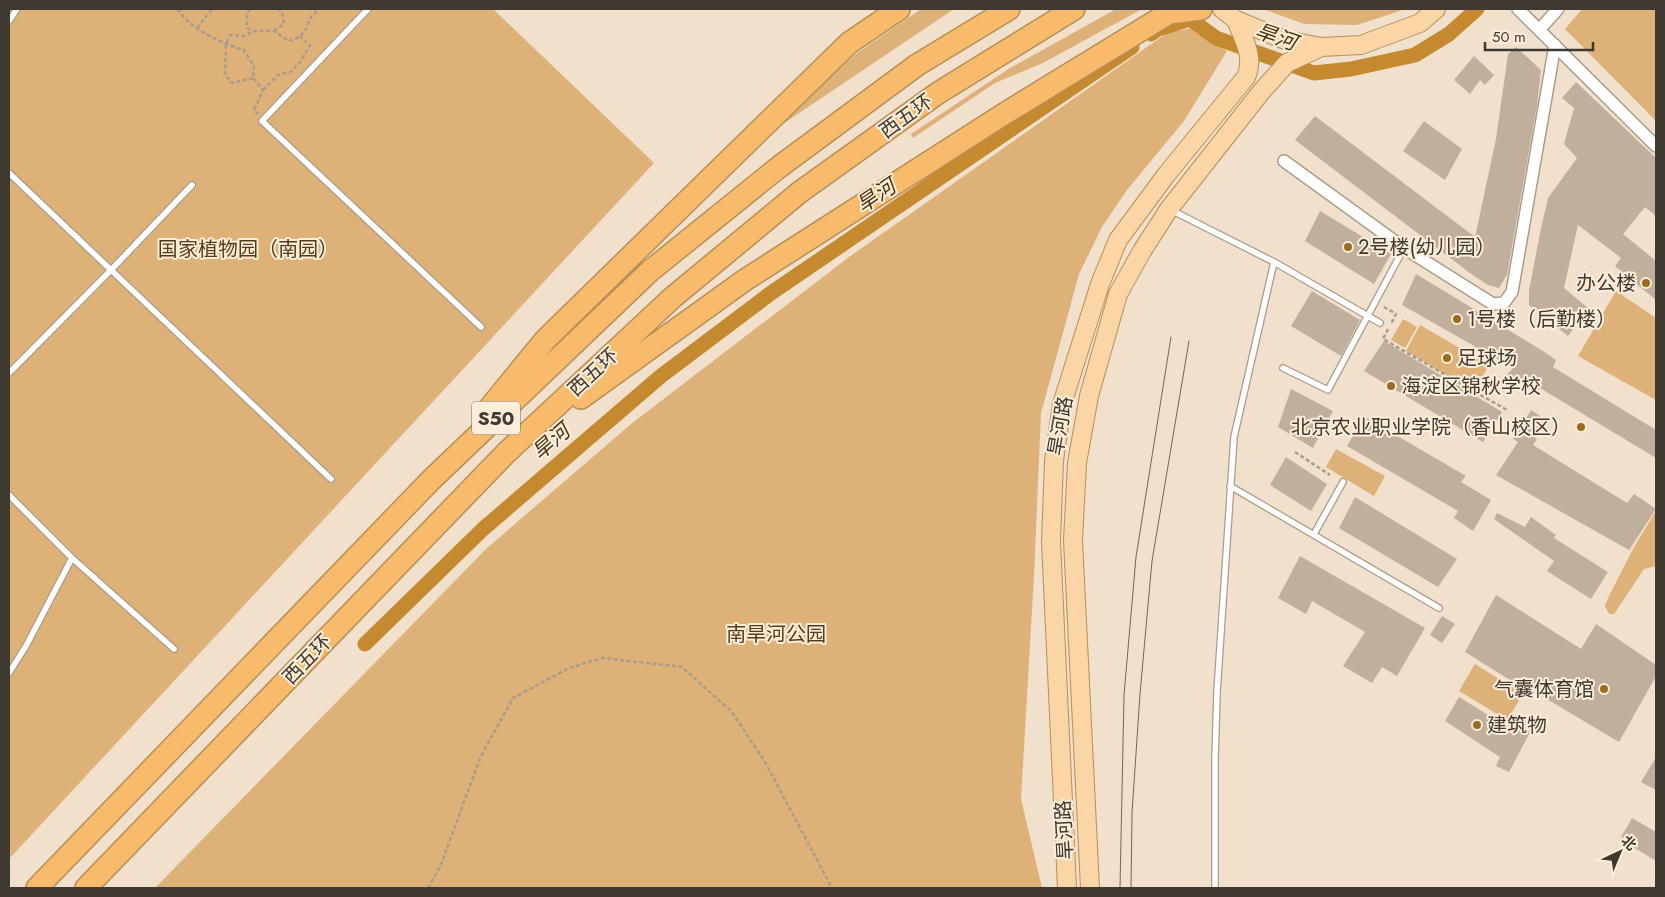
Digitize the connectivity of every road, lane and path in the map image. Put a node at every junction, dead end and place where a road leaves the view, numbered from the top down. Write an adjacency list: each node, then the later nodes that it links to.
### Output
1 (17, 9): 16 (lane)
2 (178, 9): 17 (path)
3 (212, 9): 17 (path)
4 (250, 9): 19 (path)
5 (278, 9): 20 (path)
6 (319, 9): 21 (path)
7 (368, 9): 27 (lane)
8 (899, 9): 46 (highway)
9 (1008, 9): 46 (highway, 西五环 / S50)
10 (1074, 9): 43 (highway, 西五环 / S50)
11 (1201, 9): 43 (highway)
12 (1436, 9): 24 (main road)
13 (1518, 9): 18 (street)
14 (1558, 9): 18 (street)
15 (1229, 14): 24 (main road); 59 (main road, 旱河路)
16 (9, 21)
17 (198, 28): 22 (path)
18 (1539, 30): 23 (street)
19 (253, 31): 20 (path); 22 (path)
20 (274, 31): 21 (path)
21 (300, 38): 26 (path)
22 (226, 45): 25 (path); 25 (path)
23 (1555, 45): 28 (street); 33 (street)
24 (1321, 47): 32 (main road, 旱河路)
25 (253, 78): 26 (path)
26 (263, 90): 27 (path)
27 (262, 120): 37 (lane)
28 (1656, 146)
29 (1284, 161): 33 (street)
30 (9, 173): 35 (lane)
31 (192, 185): 35 (lane)
32 (1170, 209): 34 (lane); 60 (main road, 旱河路)
33 (1404, 248): 39 (lane)
34 (1274, 262): 36 (lane); 48 (lane)
35 (111, 270): 40 (lane); 45 (lane)
36 (1380, 323)
37 (481, 327)
38 (1388, 328): 41 (path)
39 (1283, 368)
40 (9, 373)
41 (1506, 410)
42 (1295, 452): 44 (path)
43 (506, 453): 56 (highway, 西五环 / S50)
44 (1330, 475)
45 (331, 479)
46 (431, 480): 55 (highway, 西五环 / S50)
47 (1343, 482): 50 (lane)
48 (1230, 486): 50 (lane); 61 (lane)
49 (9, 495): 51 (lane)
50 (1314, 534): 52 (lane)
51 (72, 558): 53 (lane); 54 (lane)
52 (1439, 608)
53 (174, 649)
54 (9, 673)
55 (37, 888)
56 (86, 888)
57 (428, 888): 58 (path)
58 (832, 888)
59 (1067, 888)
60 (1090, 888)
61 (1215, 888)

